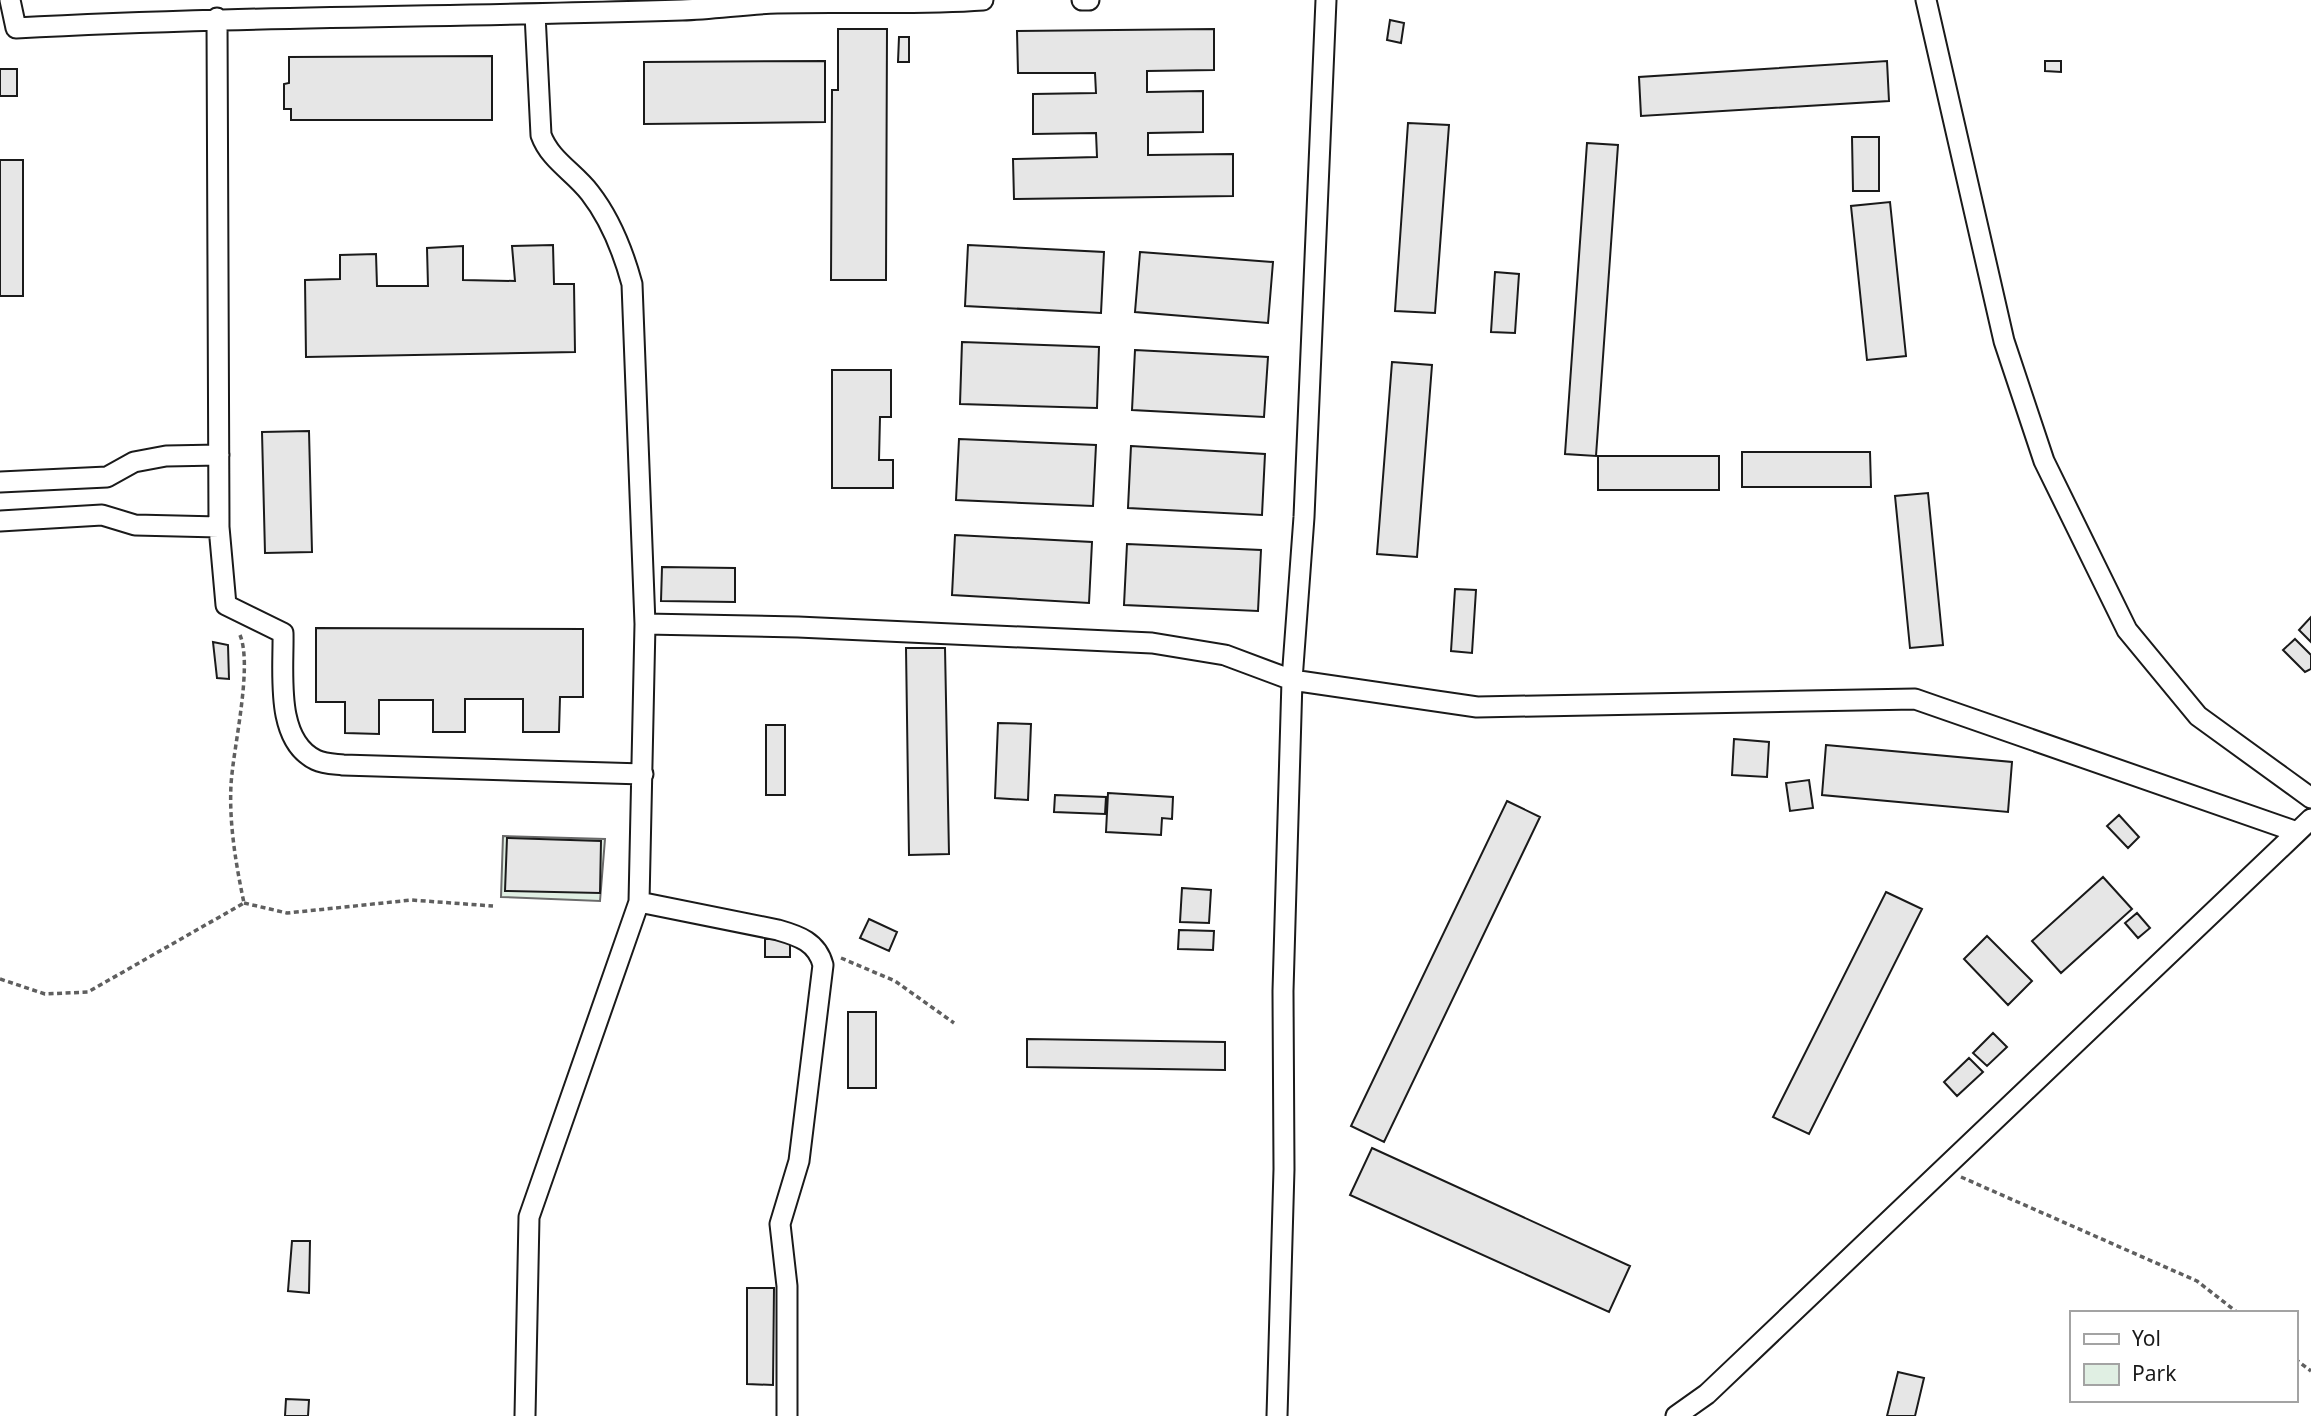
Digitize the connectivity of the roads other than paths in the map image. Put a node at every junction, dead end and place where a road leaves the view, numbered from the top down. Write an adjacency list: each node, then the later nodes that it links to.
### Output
1 (10, 0): 9 (street)
2 (983, 0): 7 (street)
3 (1082, 0): 4 (street)
4 (1089, 0)
5 (1326, 0): 15 (street)
6 (1927, 0): 17 (street)
7 (722, 4): 8 (street)
8 (535, 14): 9 (street); 14 (street)
9 (217, 18): 10 (street)
10 (219, 455): 11 (street); 13 (street)
11 (0, 482)
12 (0, 521): 13 (street)
13 (219, 527): 16 (street)
14 (645, 624): 15 (street); 16 (street)
15 (1292, 680): 18 (street); 22 (street)
16 (643, 774): 19 (street)
17 (2311, 798)
18 (2304, 826): 23 (street)
19 (639, 902): 20 (street); 21 (street)
20 (525, 1416)
21 (787, 1416)
22 (1277, 1416)
23 (1676, 1416)

